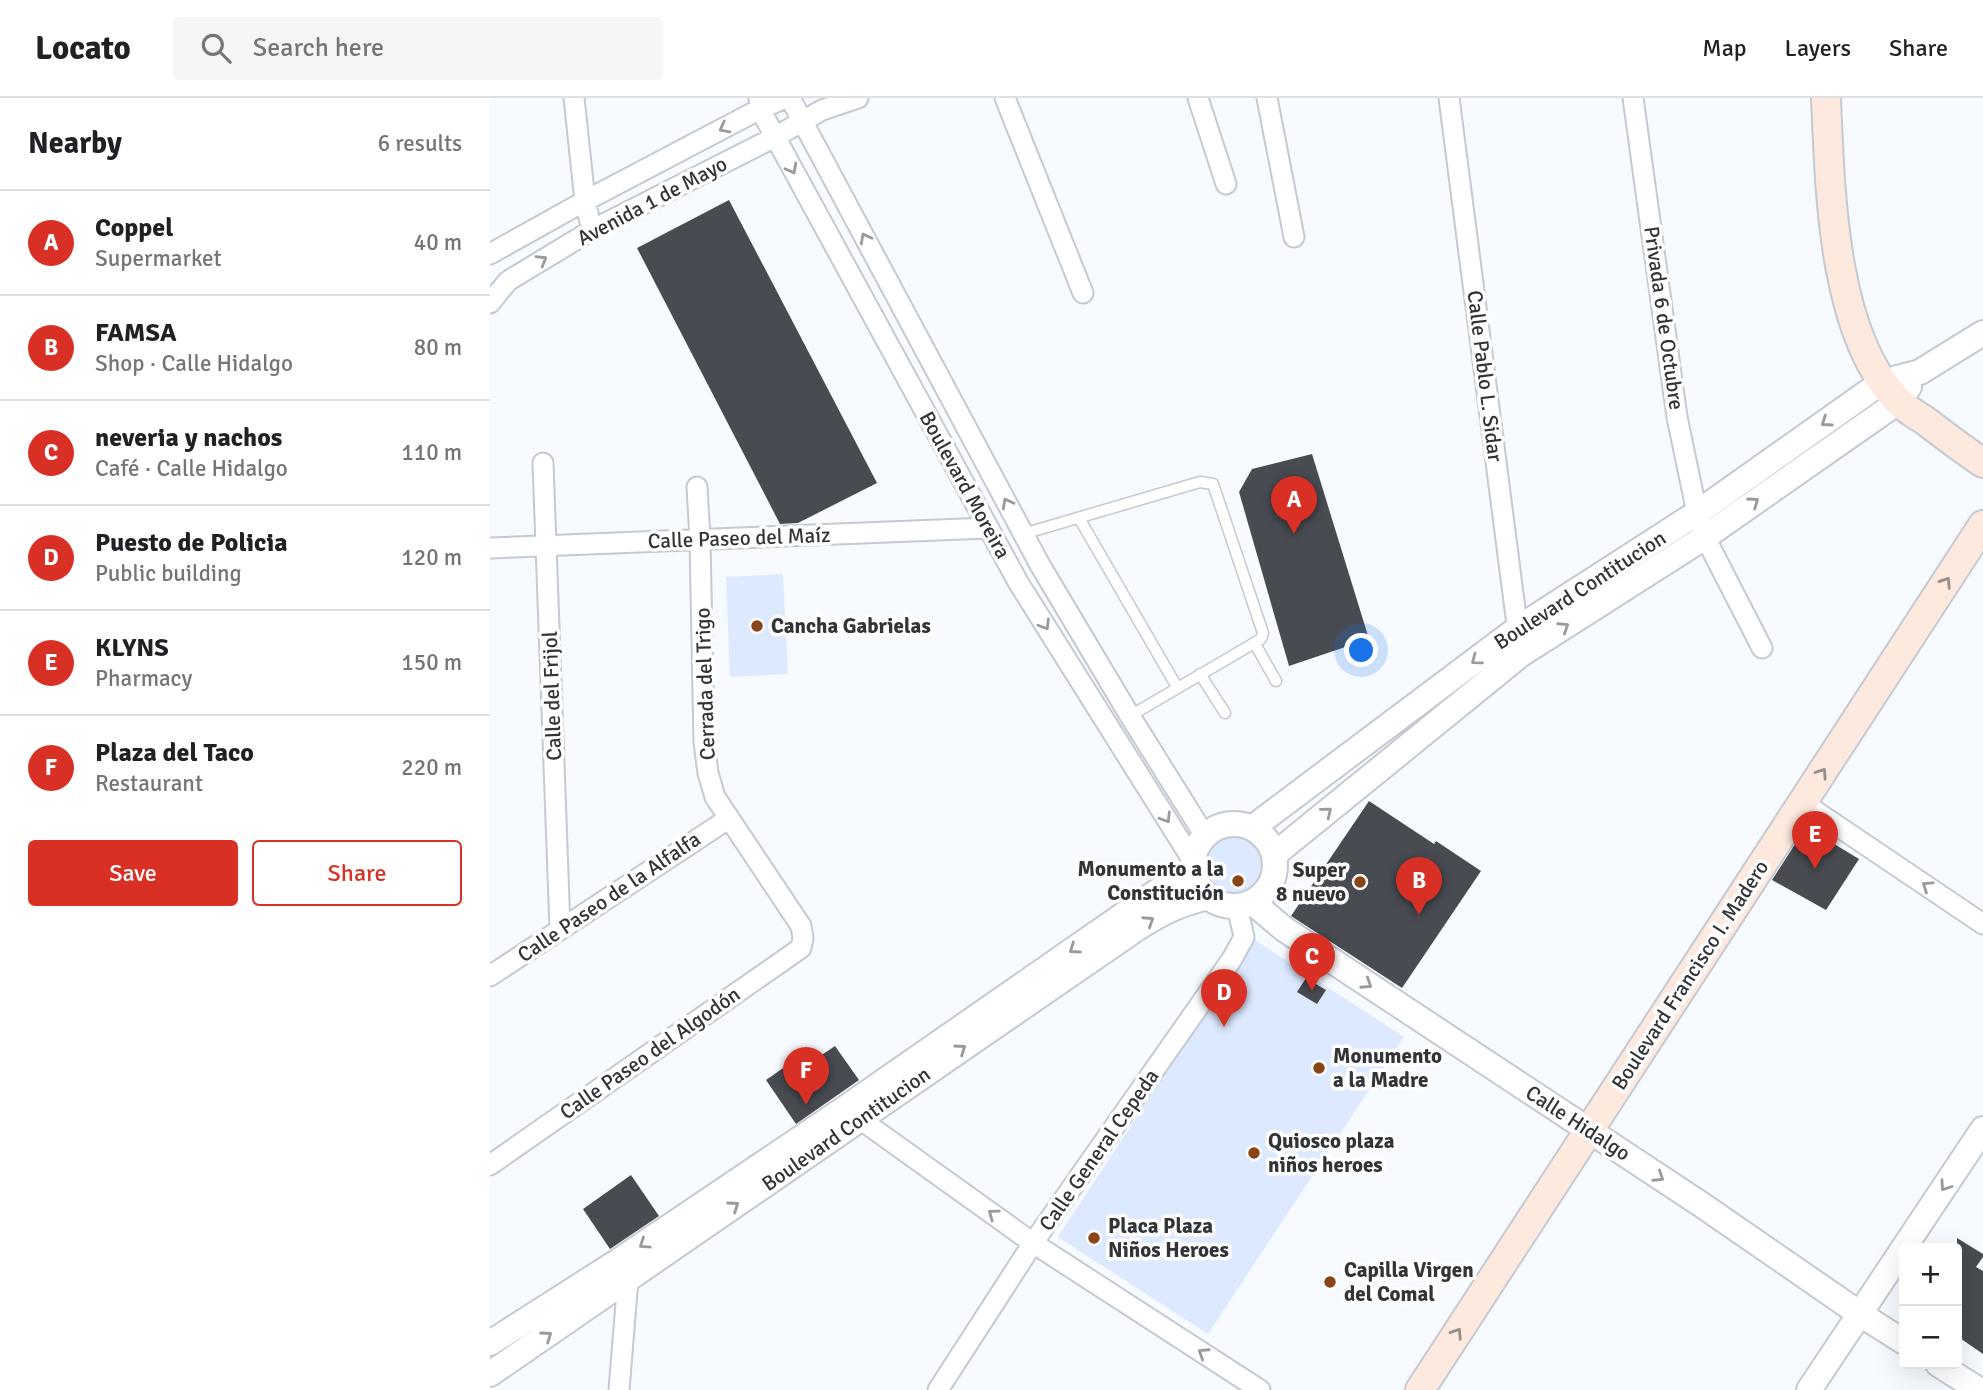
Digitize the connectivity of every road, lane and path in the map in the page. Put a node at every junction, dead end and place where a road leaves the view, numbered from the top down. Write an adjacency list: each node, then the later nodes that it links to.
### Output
1 (574, 98): 16 (street)
2 (785, 98): 11 (street, Avenida 1 de Mayo)
3 (792, 98): 12 (street); 13 (street, Boulevard Moreira)
4 (858, 98): 12 (street, Avenida 1 de Mayo)
5 (1005, 98): 21 (street)
6 (1198, 98): 15 (street)
7 (1267, 98): 18 (street)
8 (1449, 98): 42 (street, Calle Pablo L. Sidar)
9 (1633, 98): 31 (street, Privada 6 de Octubre)
10 (1826, 98): 27 (main road)
11 (760, 104): 14 (street, Boulevard Moreira); 16 (street, Avenida 1 de Mayo, one-way to 16)
12 (822, 110): 13 (street, Avenida 1 de Mayo)
13 (803, 121): 14 (street, Avenida 1 de Mayo); 20 (street, Boulevard Moreira, one-way to 13)
14 (775, 137): 17 (street, Avenida 1 de Mayo); 22 (street, Boulevard Moreira, one-way to 22)
15 (1226, 184)
16 (585, 201): 17 (street); 19 (street, Avenida 1 de Mayo)
17 (592, 230): 23 (street, Avenida 1 de Mayo, one-way to 17)
18 (1294, 237)
19 (490, 254)
20 (888, 281): 22 (street); 25 (street, Boulevard Moreira)
21 (1083, 293)
22 (862, 298): 26 (street, Boulevard Moreira)
23 (490, 303)
24 (1983, 333): 27 (street, Boulevard Contitucion)
25 (927, 355): 26 (street); 35 (street, Boulevard Moreira, one-way to 25)
26 (901, 370): 34 (street, Boulevard Moreira)
27 (1890, 392): 29 (main road); 31 (street, Boulevard Contitucion, one-way to 31); 36 (street, Boulevard Contitucion, one-way to 27)
28 (543, 463): 38 (street, Calle del Frijol)
29 (1983, 463)
30 (697, 486): 37 (street, Cerrada del Trigo)
31 (1697, 513): 36 (street, Privada 6 de Octubre); 42 (street, Boulevard Contitucion)
32 (1079, 518): 35 (lane); 43 (lane); 48 (lane)
33 (1983, 525): 51 (main road, Boulevard Francisco I. Madero, one-way to 33)
34 (988, 528): 37 (street, Calle Paseo del Maíz); 41 (street, Boulevard Moreira)
35 (1023, 534): 40 (street, Boulevard Moreira)
36 (1705, 537): 44 (street, Privada 6 de Octubre); 45 (street, Boulevard Contitucion, one-way to 36)
37 (700, 539): 38 (street, Calle Paseo del Maíz); 52 (street, Cerrada del Trigo)
38 (547, 545): 39 (street, Calle Paseo del Maíz); 60 (street, Calle del Frijol)
39 (490, 548)
40 (1040, 565): 41 (street); 50 (street, Boulevard Moreira)
41 (1018, 582): 56 (street, Boulevard Moreira, one-way to 56)
42 (1517, 629): 45 (street, Calle Pablo L. Sidar); 53 (street, Boulevard Contitucion, one-way to 53)
43 (1255, 644): 46 (lane); 47 (lane)
44 (1762, 648)
45 (1520, 655): 55 (street, Boulevard Contitucion, one-way to 45)
46 (1200, 674): 48 (lane); 49 (lane)
47 (1276, 681)
48 (1177, 687): 50 (lane)
49 (1225, 713)
50 (1130, 716): 54 (street, Boulevard Moreira)
51 (1802, 802): 59 (street, one-way to 51); 65 (main road, Boulevard Francisco I. Madero)
52 (728, 819): 60 (street, Calle Paseo de la Alfalfa); 61 (street, Cerrada del Trigo)
53 (1252, 828): 54 (street); 55 (street)
54 (1205, 836): 56 (street)
55 (1274, 855): 58 (street)
56 (1193, 867): 57 (street); 63 (street, Boulevard Contitucion, one-way to 63)
57 (1208, 897): 58 (street); 63 (street, Boulevard Contitucion, one-way to 57)
58 (1245, 904): 65 (street, Calle Hidalgo, one-way to 65); 67 (street, Calle General Cepeda)
59 (1983, 924)
60 (560, 929): 62 (street, Calle Paseo de la Alfalfa)
61 (803, 938): 66 (street, Calle Paseo del Algodón)
62 (490, 976)
63 (852, 1114): 67 (street, one-way to 63); 68 (street, Boulevard Contitucion, one-way to 63); 71 (street, Boulevard Contitucion, one-way to 71)
64 (1983, 1129): 69 (street, one-way to 69)
65 (1589, 1130): 69 (street, Calle Hidalgo, one-way to 69); 77 (main road, Boulevard Francisco I. Madero, one-way to 65)
66 (490, 1165)
67 (1033, 1243): 75 (street, Calle General Cepeda); 76 (street, one-way to 67)
68 (628, 1279): 73 (street, Boulevard Contitucion, one-way to 68); 74 (street)
69 (1860, 1314): 70 (street, Calle Hidalgo); 78 (street)
70 (1899, 1339)
71 (490, 1343)
72 (1946, 1369): 79 (street)
73 (490, 1374)
74 (620, 1390)
75 (938, 1390)
76 (1261, 1390)
77 (1420, 1390)
78 (1809, 1390)
79 (1979, 1390)

